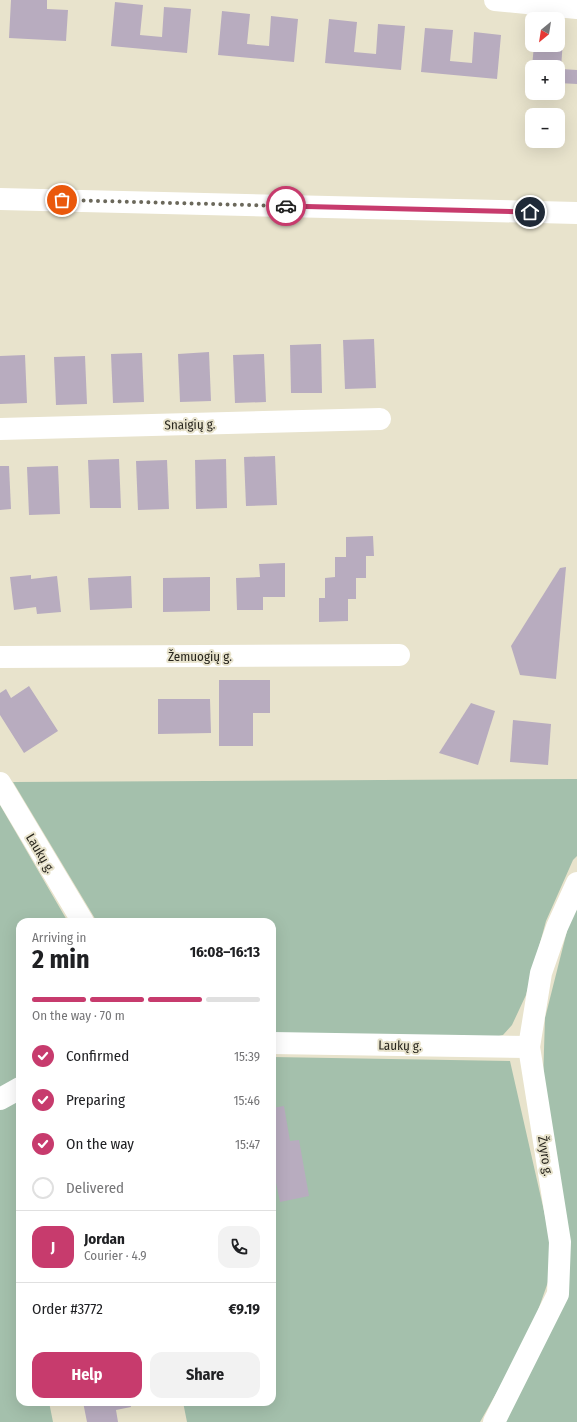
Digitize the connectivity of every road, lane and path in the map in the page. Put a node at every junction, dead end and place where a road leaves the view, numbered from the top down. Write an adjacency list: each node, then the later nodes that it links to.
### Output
1 (495, 0): 2 (street)
2 (577, 8)
3 (0, 199): 4 (street)
4 (577, 213)
5 (380, 419): 6 (street, Snaigių g.)
6 (0, 429)
7 (399, 655): 8 (street, Žemuogių g.)
8 (0, 657)
9 (0, 783): 11 (street, Laukų g.)
10 (577, 883): 13 (street, Žvyro g.)
11 (81, 918)
12 (276, 1043): 13 (street, Laukų g.)
13 (529, 1047): 16 (street, Žvyro g.)
14 (16, 1090): 15 (street)
15 (0, 1099)
16 (494, 1422)

